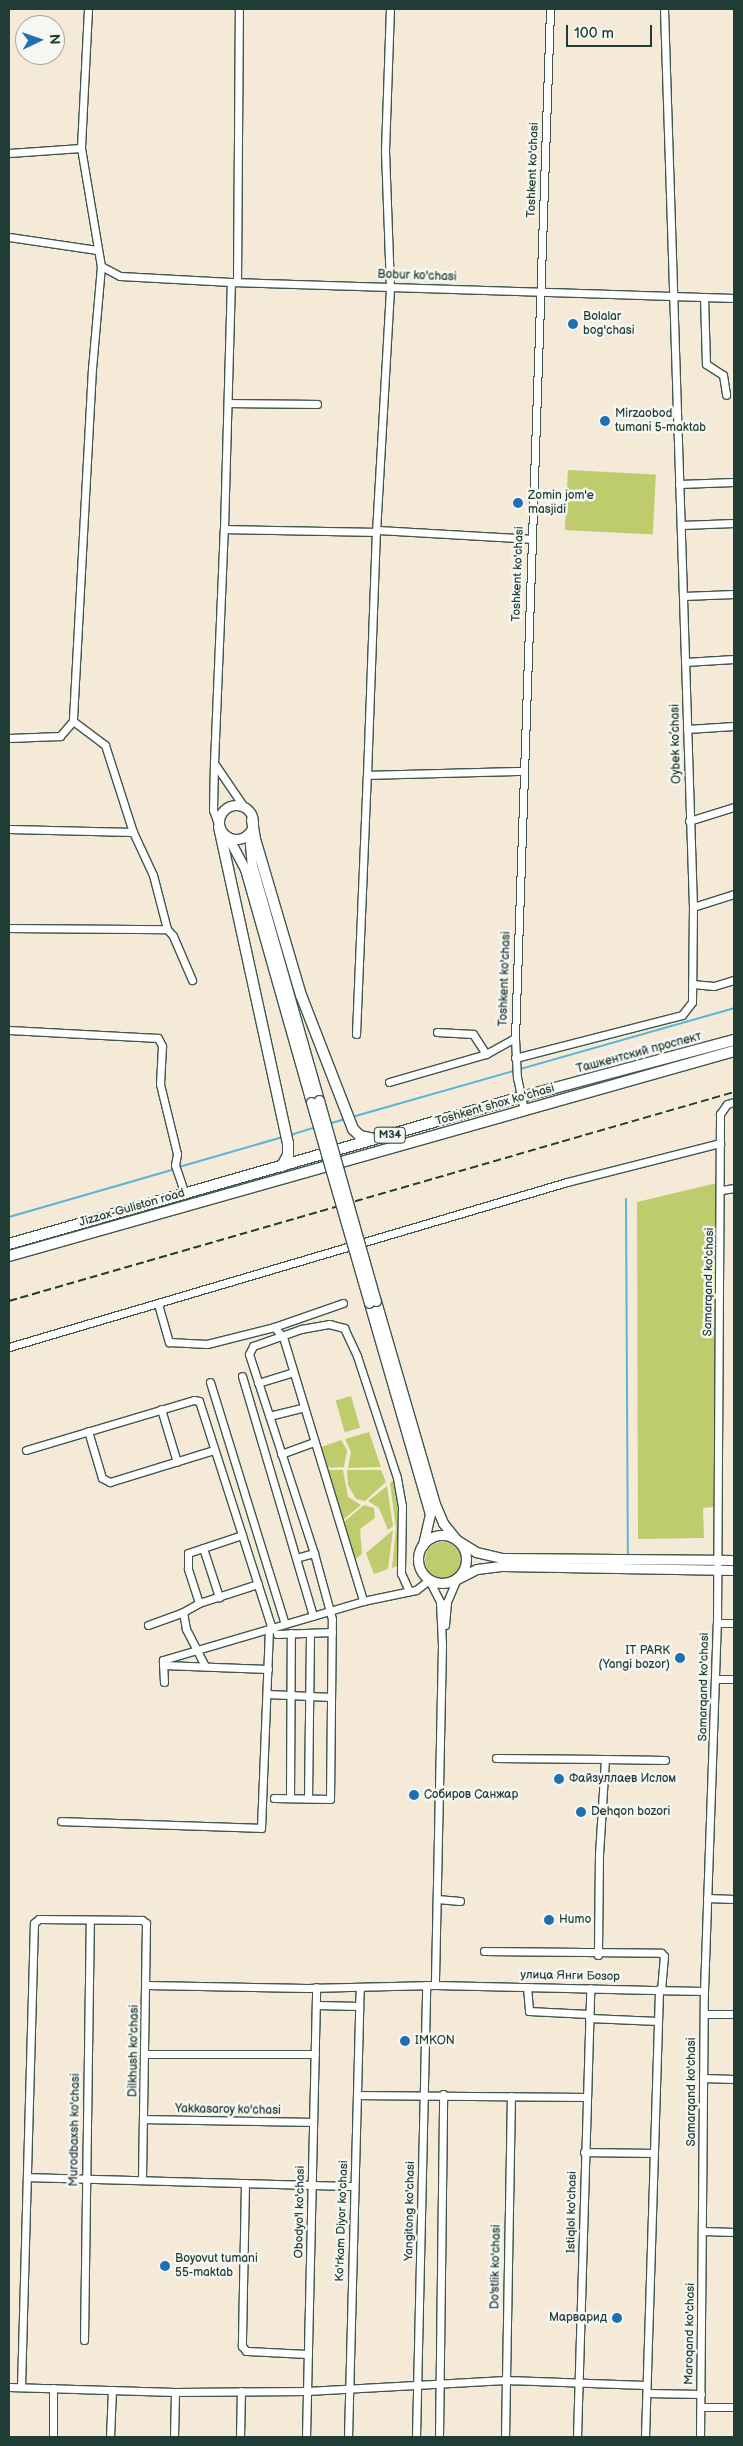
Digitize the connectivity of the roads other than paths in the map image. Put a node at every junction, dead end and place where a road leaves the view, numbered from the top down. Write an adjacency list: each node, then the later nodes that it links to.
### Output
1 (88, 9): 6 (street)
2 (239, 9): 11 (street)
3 (390, 9): 12 (street)
4 (550, 9): 13 (street, Toshkent ko'chasi)
5 (664, 9): 14 (street, Oybek ko’chasi)
6 (81, 148): 7 (street); 9 (street)
7 (9, 152)
8 (9, 237): 9 (street)
9 (97, 250): 10 (street)
10 (101, 266): 11 (street, Bobur ko'chasi); 31 (street)
11 (234, 282): 12 (street, Bobur ko'chasi); 18 (street)
12 (390, 287): 13 (street, Bobur ko'chasi); 25 (street)
13 (540, 291): 14 (street, Bobur ko'chasi); 26 (street, Toshkent ko'chasi)
14 (673, 296): 15 (street, Bobur ko'chasi); 21 (street, Oybek ko’chasi)
15 (704, 297): 16 (street, Bobur ko'chasi); 17 (street)
16 (734, 298)
17 (726, 395)
18 (228, 403): 19 (street); 24 (street)
19 (317, 404)
20 (734, 482): 21 (street)
21 (679, 484): 23 (street, Oybek ko’chasi)
22 (734, 523): 23 (street)
23 (681, 525): 28 (street, Oybek ko’chasi)
24 (224, 529): 25 (street); 35 (street)
25 (377, 531): 26 (street); 37 (street)
26 (531, 539): 36 (street, Toshkent ko'chasi)
27 (734, 594): 28 (street)
28 (683, 596): 30 (street, Oybek ko’chasi)
29 (734, 659): 30 (street)
30 (685, 662): 33 (street, Oybek ko’chasi)
31 (73, 721): 34 (street); 44 (street)
32 (734, 726): 33 (street)
33 (687, 729): 41 (street, Oybek ko’chasi)
34 (9, 738)
35 (214, 763): 38 (street); 42 (street)
36 (524, 771): 37 (street); 57 (street, Toshkent ko'chasi)
37 (367, 775): 56 (street)
38 (244, 807): 40 (main road); 42 (main road)
39 (734, 808): 41 (street)
40 (252, 820): 45 (main road); 67 (highway)
41 (689, 821): 48 (street, Oybek ko’chasi)
42 (219, 827): 46 (main road); 69 (highway)
43 (9, 829): 44 (street)
44 (133, 832): 50 (street)
45 (249, 833): 46 (main road); 64 (main road)
46 (228, 837): 64 (main road)
47 (734, 894): 48 (street)
48 (693, 907): 53 (street, Oybek ko’chasi)
49 (9, 928): 50 (street)
50 (167, 929): 51 (street)
51 (192, 980)
52 (734, 980): 53 (street)
53 (692, 984): 61 (street, Oybek ko’chasi)
54 (9, 1030): 74 (street)
55 (437, 1032): 60 (street)
56 (356, 1034)
57 (515, 1038): 60 (street); 61 (street, Toshkent ko'chasi)
58 (734, 1040): 63 (highway, Ташкентский проспект / M34)
59 (734, 1051): 66 (highway, Toshkent shox ko'chasi / M34)
60 (486, 1054): 62 (street)
61 (515, 1061): 63 (street, Toshkent ko'chasi)
62 (389, 1082)
63 (521, 1097): 66 (street, Toshkent ko'chasi); 67 (highway, Toshkent shox ko'chasi / M34)
64 (315, 1101): 77 (main road, bridge)
65 (734, 1102): 68 (street, Samarqand ko'chasi)
66 (524, 1110): 71 (highway, Toshkent shox ko'chasi / M34)
67 (375, 1139): 69 (highway, Toshkent shox ko'chasi / M34)
68 (720, 1143): 73 (street, Samarqand ko'chasi); 79 (street)
69 (282, 1166): 70 (highway, Toshkent shox ko'chasi / M34)
70 (259, 1172): 74 (highway, Jizzax-Guliston road / M34)
71 (262, 1184): 76 (highway, Jizzax-Guliston road / M34)
72 (734, 1188): 73 (street)
73 (722, 1190): 104 (street, Samarqand ko'chasi)
74 (186, 1194): 75 (highway, Jizzax-Guliston road / M34)
75 (9, 1244)
76 (9, 1256)
77 (372, 1302): 97 (main road); 98 (main road)
78 (343, 1303): 80 (street)
79 (158, 1304): 80 (street); 82 (street)
80 (274, 1327): 81 (street)
81 (282, 1337): 83 (street); 86 (street); 109 (street)
82 (9, 1347)
83 (293, 1372): 86 (street); 87 (street)
84 (242, 1376): 101 (street)
85 (210, 1382): 118 (street)
86 (258, 1383): 89 (street)
87 (304, 1407): 89 (street); 91 (street)
88 (161, 1409): 90 (street); 93 (street); 95 (street)
89 (269, 1416): 94 (street)
90 (88, 1431): 92 (street); 95 (street)
91 (314, 1442): 94 (street); 111 (street)
92 (26, 1450)
93 (214, 1450): 95 (street); 96 (street)
94 (281, 1454): 100 (street)
95 (177, 1462)
96 (242, 1536): 99 (street); 108 (street)
97 (457, 1540): 98 (main road); 103 (main road); 106 (main road)
98 (423, 1545): 107 (main road)
99 (203, 1548): 110 (street); 112 (street)
100 (314, 1553): 101 (street); 113 (street)
101 (296, 1558): 115 (street)
102 (734, 1560): 104 (main road)
103 (614, 1565): 104 (main road); 106 (main road)
104 (717, 1565): 105 (main road); 116 (street, Samarqand ko'chasi)
105 (734, 1570)
106 (457, 1579): 107 (main road); 124 (street)
107 (429, 1580): 109 (street); 124 (street)
108 (258, 1584): 110 (street); 120 (street)
109 (409, 1591): 111 (street)
110 (219, 1597): 112 (street)
111 (363, 1601): 113 (street)
112 (199, 1603): 114 (street)
113 (331, 1610): 115 (street); 121 (street)
114 (183, 1612): 119 (street); 125 (street)
115 (313, 1616): 118 (street)
116 (717, 1623): 117 (street); 129 (street, Samarqand ko'chasi)
117 (734, 1623)
118 (285, 1624): 120 (street)
119 (148, 1625)
120 (273, 1631): 122 (street); 125 (street); 128 (street)
121 (332, 1632): 123 (street); 135 (street)
122 (291, 1633): 123 (street); 133 (street)
123 (310, 1633): 134 (street)
124 (442, 1645): 144 (street)
125 (196, 1650): 126 (street); 127 (street)
126 (163, 1665): 127 (street); 131 (street)
127 (205, 1666): 128 (street)
128 (268, 1669): 132 (street)
129 (715, 1679): 130 (street); 143 (street, Samarqand ko'chasi)
130 (734, 1679)
131 (164, 1682)
132 (268, 1694): 133 (street); 142 (street)
133 (291, 1694): 134 (street); 140 (street)
134 (309, 1695): 135 (street); 141 (street)
135 (330, 1696): 141 (street)
136 (496, 1758): 137 (street)
137 (606, 1759): 138 (street); 149 (street)
138 (665, 1760)
139 (274, 1798): 140 (street)
140 (290, 1798): 141 (street)
141 (308, 1798)
142 (61, 1821)
143 (707, 1898): 145 (street); 158 (street, Samarqand ko'chasi)
144 (437, 1899): 146 (street); 152 (street)
145 (734, 1899)
146 (460, 1901)
147 (90, 1920): 150 (street, Dilkhush ko'chasi); 178 (street); 179 (street, Murodbaxsh ko'chasi)
148 (484, 1951): 149 (street)
149 (598, 1955): 157 (street)
150 (146, 1985): 155 (street, улица Янги Бозор); 165 (street, Dilkhush ko'chasi)
151 (426, 1985): 152 (street, улица Янги Бозор); 153 (street, улица Янги Бозор); 169 (street, Yangitong ko'chasi)
152 (435, 1985): 154 (street, улица Янги Бозор)
153 (360, 1987): 155 (street, улица Янги Бозор); 160 (street, Ko'rkam Diyor ko'chasi)
154 (528, 1987): 156 (street, улица Янги Бозор); 163 (street)
155 (316, 1988): 159 (street, Obodyo'l ko'chasi)
156 (590, 1988): 157 (street, улица Янги Бозор); 163 (street, Istiqlol ko'chasi)
157 (660, 1989): 158 (street, улица Янги Бозор); 164 (street)
158 (704, 1991): 161 (street, Samarqand ko'chasi)
159 (317, 2005): 160 (street); 166 (street, Obodyo'l ko'chasi)
160 (359, 2006): 171 (street, Ko'rkam Diyor ko'chasi)
161 (704, 2014): 162 (street); 167 (street, Samarqand ko'chasi)
162 (734, 2014)
163 (589, 2016): 164 (street); 173 (street, Istiqlol ko'chasi)
164 (658, 2021): 177 (street)
165 (144, 2054): 166 (street); 174 (street, Dilkhush ko'chasi)
166 (315, 2054): 175 (street, Obodyo'l ko'chasi)
167 (703, 2078): 168 (street); 184 (street, Samarqand ko'chasi)
168 (734, 2079)
169 (424, 2094): 170 (street); 171 (street); 191 (street, Yangitong ko'chasi)
170 (443, 2094): 172 (street); 189 (street)
171 (357, 2095): 183 (street, Ko'rkam Diyor ko'chasi)
172 (511, 2096): 173 (street); 188 (street, Do'stlik ko'chasi)
173 (585, 2097): 176 (street, Istiqlol ko'chasi)
174 (143, 2120): 175 (street, Yakkasaroy ko'chasi); 180 (street, Dilkhush ko'chasi)
175 (313, 2122): 182 (street, Obodyo'l ko'chasi)
176 (584, 2152): 177 (street); 190 (street, Istiqlol ko'chasi)
177 (653, 2153): 192 (street)
178 (27, 2177): 179 (street); 193 (street)
179 (86, 2178): 180 (street); 186 (street, Murodbaxsh ko'chasi)
180 (142, 2180): 181 (street)
181 (246, 2183): 182 (street); 187 (street)
182 (311, 2185): 183 (street); 187 (street, Obodyo'l ko'chasi)
183 (354, 2186): 196 (street, Ko'rkam Diyor ko'chasi)
184 (703, 2231): 185 (street); 202 (street, Maroqand ko'chasi)
185 (734, 2232)
186 (84, 2340)
187 (308, 2354): 199 (street, Obodyo'l ko'chasi)
188 (506, 2380): 189 (street); 190 (street); 213 (street, Do'stlik ko'chasi)
189 (440, 2382): 191 (street); 212 (street)
190 (578, 2382): 192 (street); 214 (street, Istiqlol ko'chasi)
191 (417, 2384): 196 (street); 211 (street, Yangitong ko'chasi)
192 (645, 2385): 201 (street)
193 (21, 2387): 194 (street); 195 (street)
194 (9, 2388)
195 (53, 2388): 197 (street); 205 (street)
196 (350, 2389): 199 (street); 210 (street, Ko'rkam Diyor ko'chasi)
197 (112, 2390): 200 (street); 206 (street)
198 (241, 2391): 199 (street); 200 (street); 208 (street)
199 (306, 2391): 209 (street, Obodyo'l ko'chasi)
200 (175, 2392): 207 (street)
201 (647, 2393): 202 (street); 215 (street)
202 (701, 2394): 203 (street, Maroqand ko'chasi)
203 (701, 2407): 204 (street); 216 (street, Maroqand ko'chasi)
204 (734, 2407)
205 (52, 2437)
206 (110, 2437)
207 (174, 2437)
208 (240, 2437)
209 (306, 2437)
210 (348, 2437)
211 (416, 2437)
212 (439, 2437)
213 (505, 2437)
214 (577, 2437)
215 (645, 2437)
216 (700, 2437)

